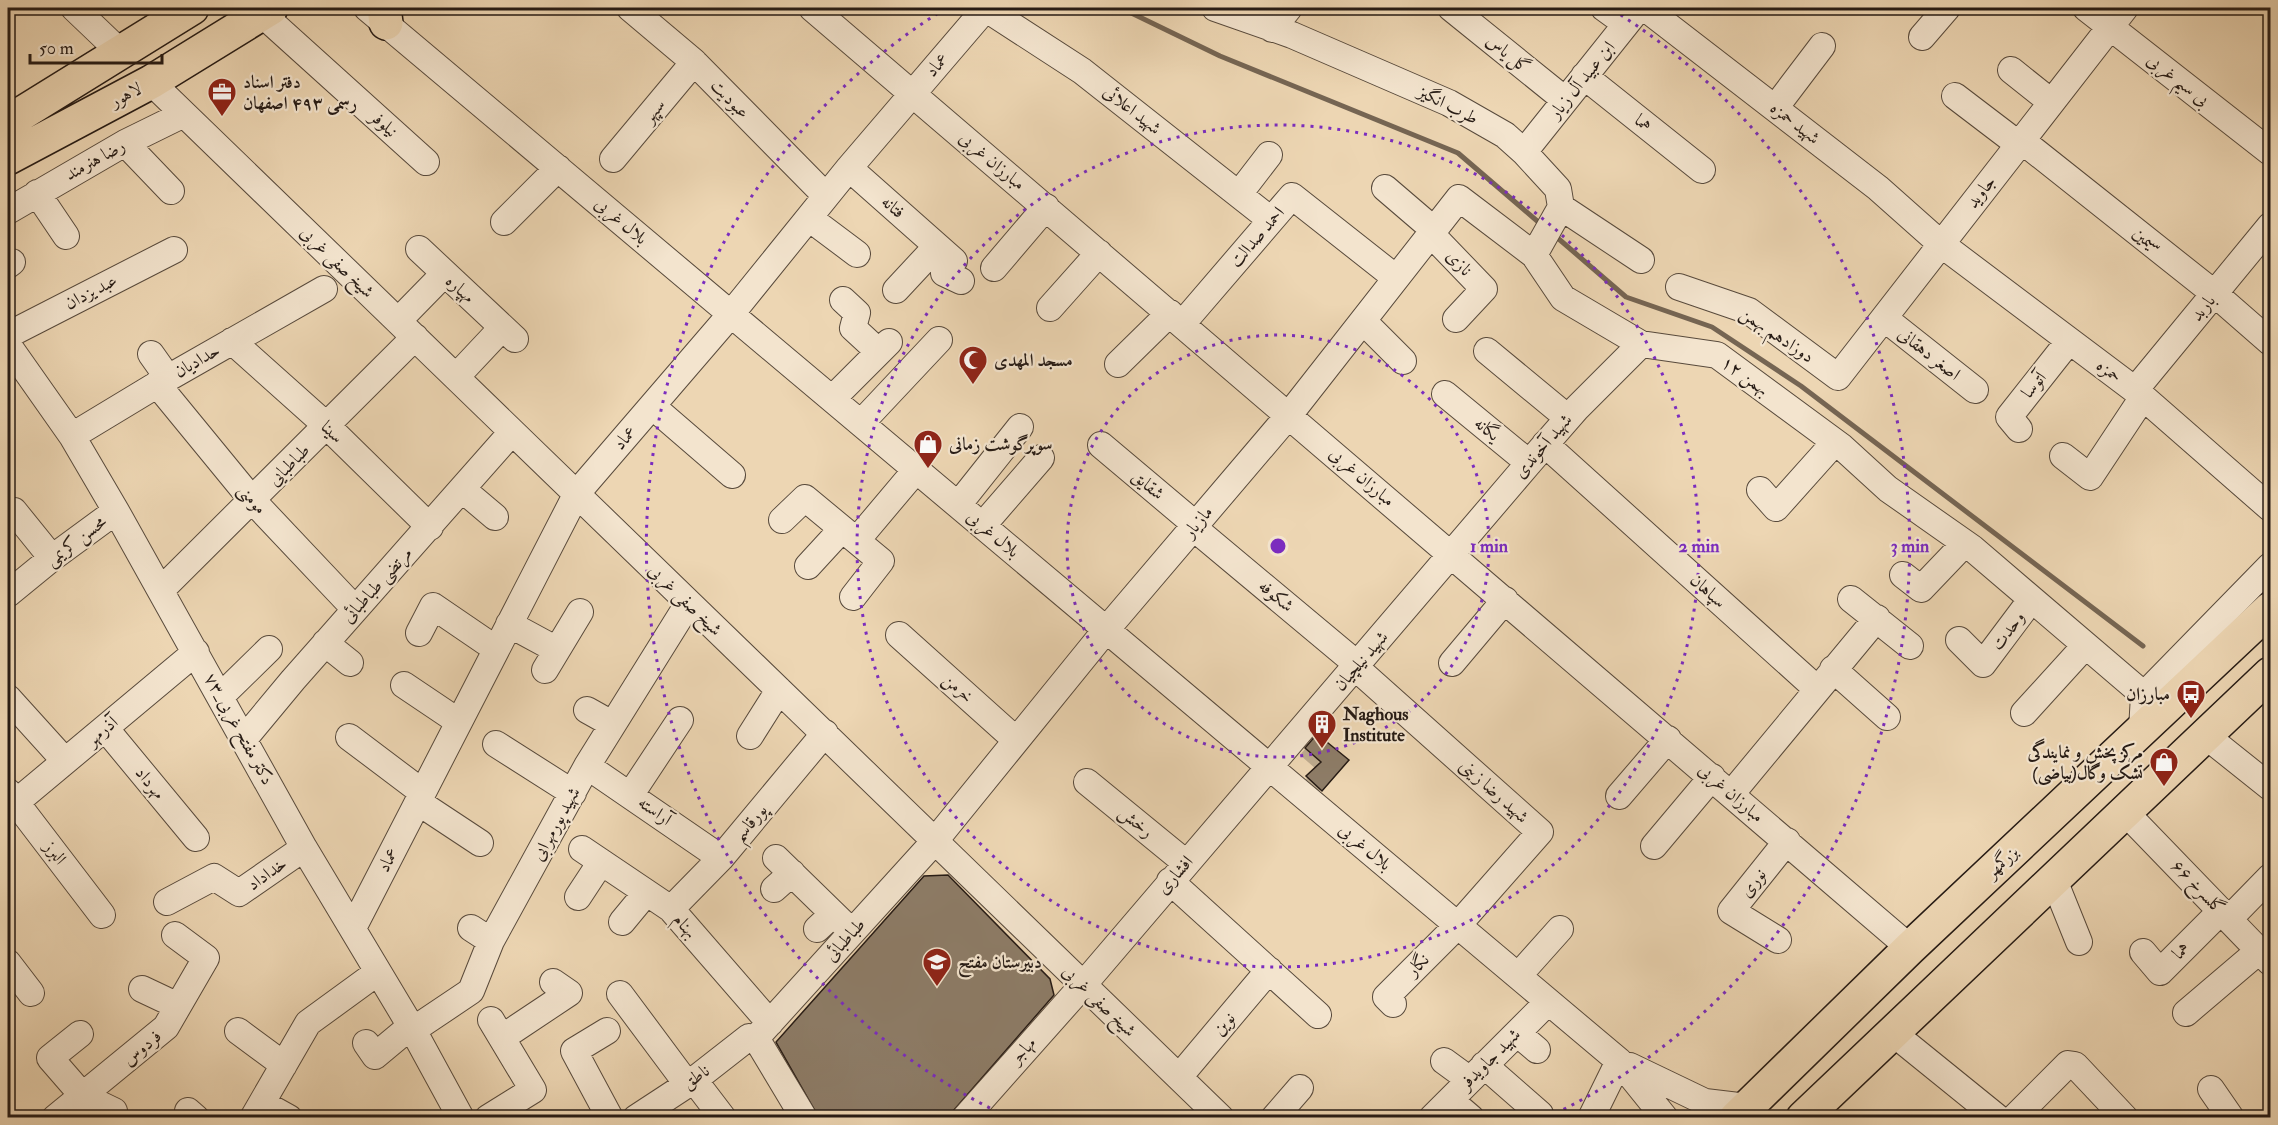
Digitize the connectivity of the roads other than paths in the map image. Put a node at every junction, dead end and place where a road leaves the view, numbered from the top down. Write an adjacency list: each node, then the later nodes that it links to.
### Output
1 (74, 8): 19 (street)
2 (192, 8): 19 (main road)
3 (630, 8): 20 (street, عبودیت)
4 (812, 8): 24 (street, مبارزان غربی)
5 (986, 8): 24 (street, عماد); 45 (street, شهید اعلائی)
6 (1215, 8): 16 (street, طرب انگیز)
7 (1289, 8): 16 (street)
8 (1451, 8): 26 (street, گل یاس)
9 (1604, 8): 14 (street, شهید حمزه)
10 (1947, 8): 17 (street)
11 (2086, 8): 15 (street, بی سیم غربی)
12 (266, 10): 23 (main road, لاهور); 38 (street, نیلوفر)
13 (379, 13): 39 (street, بلال غربی)
14 (1637, 13): 22 (street, ابن عبید آل زیار); 28 (street, شهید حمزه)
15 (2117, 17): 27 (street, جاوید); 34 (street, بی سیم غربی)
16 (1272, 29): 33 (street, طرب انگیز)
17 (1922, 38)
18 (1822, 46): 28 (street)
19 (118, 51): 30 (main road)
20 (694, 62): 37 (street, سپهر); 46 (street, عبودیت)
21 (2011, 70): 27 (street)
22 (1584, 76): 26 (street, ابن عبید آل زیار); 41 (street, هما)
23 (151, 82): 29 (street, شیخ صفی غربی); 36 (main road, لاهور)
24 (913, 93): 40 (street, عماد); 48 (street, مبارزان غربی)
25 (1955, 96): 31 (street, سیمین)
26 (1565, 100): 33 (street, ابن عبید آل زیار)
27 (2051, 102): 31 (street, جاوید)
28 (1775, 108): 57 (street, شهید حمزه)
29 (184, 114): 32 (street, رضا هنرمند); 80 (street, شیخ صفی غربی)
30 (8, 122)
31 (2020, 142): 57 (street, جاوید); 72 (street, سیمین)
32 (125, 143): 43 (street); 44 (street, رضا هنرمند)
33 (1524, 152): 49 (street, طرب انگیز)
34 (2271, 152)
35 (1270, 155): 45 (street)
36 (8, 158)
37 (613, 159)
38 (426, 162)
39 (558, 168): 53 (street); 75 (street, بلال غربی)
40 (849, 168): 46 (street, عماد); 58 (street, فتانه)
41 (1701, 170)
42 (1385, 188): 55 (street)
43 (171, 191)
44 (37, 193): 50 (street, رضا هنرمند); 56 (street)
45 (1239, 194): 52 (street, شهید اعلائی)
46 (826, 196): 51 (street, عماد)
47 (1459, 198): 55 (street, مازیار); 63 (street, ۱۲ بهمن)
48 (1046, 207): 61 (street, مبارزان غربی); 65 (street)
49 (1561, 207): 63 (street); 64 (street)
50 (8, 211)
51 (809, 218): 62 (street); 75 (street, عماد)
52 (1271, 220): 67 (street, احمد صدالت); 76 (street, احمد صدالت)
53 (504, 222)
54 (2271, 226): 72 (street, باربد)
55 (1432, 232): 67 (street, مازیار); 78 (street, نازی)
56 (66, 236)
57 (1941, 244): 77 (street, جاوید); 84 (street, حمزه)
58 (937, 246): 68 (street, فتانه); 71 (street)
59 (419, 249): 66 (street, مهپاره)
60 (174, 250): 81 (street, عبد یزدان)
61 (1099, 253): 74 (street); 76 (street, مبارزان غربی)
62 (857, 254)
63 (1534, 255): 86 (street, ۱۲ بهمن)
64 (1641, 260)
65 (994, 268)
66 (444, 274): 80 (street, طباطبایی); 92 (street, مهپاره)
67 (1396, 278): 79 (street, مازیار)
68 (961, 281)
69 (1679, 287): 93 (street, دوزادهم بهمن)
70 (324, 289): 83 (street, حدادیان)
71 (896, 290)
72 (2215, 294): 85 (street, سیمین); 97 (street, باربد)
73 (843, 300): 98 (street)
74 (1050, 308)
75 (731, 314): 98 (street, بلال غربی); 99 (street, عماد)
76 (1176, 318): 91 (street, احمد صدالت); 100 (street, مبارزان غربی)
77 (1884, 318): 93 (street, جاوید); 95 (street, اصغر دهقانی)
78 (1456, 319)
79 (1363, 321): 90 (street); 100 (street, مازیار)
80 (406, 329): 92 (street, شیخ صفی غربی); 103 (street, طباطبایی)
81 (8, 335)
82 (939, 340): 102 (street)
83 (232, 341): 94 (street, حدادیان); 103 (street, سینا)
84 (2069, 341): 97 (street, حمزه); 105 (street, آتوسا)
85 (2271, 342)
86 (1641, 344): 101 (street, شهید آخوندی); 108 (street, ۱۲ بهمن)
87 (8, 345): 107 (street, ۷۳_دکتر مفتح غربی)
88 (1487, 351): 101 (street)
89 (151, 354): 94 (street, مومنی)
90 (1402, 362)
91 (1118, 364)
92 (456, 377): 106 (street, شیخ صفی غربی)
93 (1838, 377)
94 (162, 381): 107 (street, حدادیان); 118 (street, مومنی)
95 (1975, 390)
96 (1445, 394): 110 (street, یگانه)
97 (2139, 394): 111 (street); 120 (street, حمزه)
98 (832, 399): 102 (street, بلال غربی)
99 (652, 406): 114 (street); 117 (street, عماد)
100 (1289, 415): 126 (street, مازیار); 130 (street, مبارزان غربی)
101 (1569, 418): 110 (street, شهید آخوندی)
102 (861, 423): 113 (street, بلال غربی)
103 (327, 426): 118 (street, طباطبایی); 127 (street, سینا)
104 (1020, 428): 119 (street)
105 (2019, 429)
106 (512, 432): 115 (street, مرتضی طباطبائی); 117 (street, شیخ صفی غربی)
107 (72, 436): 122 (street, ۷۳_دکتر مفتح غربی)
108 (1835, 442): 116 (street); 129 (street, ۱۲ بهمن)
109 (1101, 445): 126 (street, شقایق)
110 (1537, 454): 130 (street, شهید آخوندی); 163 (street, سپاهان)
111 (2063, 456)
112 (1041, 458): 125 (street)
113 (916, 470): 119 (street, بلال غربی); 128 (street)
114 (732, 475)
115 (463, 490): 123 (street); 127 (street, مرتضی طباطبائی)
116 (1761, 490)
117 (577, 493): 141 (street, شیخ صفی غربی); 146 (street, عماد)
118 (253, 501): 135 (street, طباطبایی); 142 (street, مومنی)
119 (958, 505): 125 (street, بلال غربی)
120 (2271, 508)
121 (14, 511): 131 (street)
122 (117, 511): 131 (street, محسن کریمی); 135 (street, ۷۳_دکتر مفتح غربی)
123 (495, 518)
124 (782, 520): 128 (street)
125 (983, 525): 147 (street, بلال غربی)
126 (1195, 526): 147 (street, مازیار); 159 (street, شکوفه)
127 (430, 527): 142 (street, مرتضی طباطبائی)
128 (849, 534): 132 (street); 137 (street)
129 (1965, 543): 134 (street); 140 (street, ۱۲ بهمن)
130 (1450, 553): 139 (street, مبارزان غربی); 159 (street, شهید نیلچیان)
131 (52, 558): 136 (street, محسن کریمی)
132 (808, 566)
133 (2271, 566): 165 (street)
134 (1903, 575)
135 (161, 590): 156 (street, ۷۳_دکتر مفتح غربی)
136 (8, 594)
137 (853, 597)
138 (1851, 598): 145 (street)
139 (1505, 600): 158 (street); 181 (street, مبارزان غربی)
140 (2031, 600): 150 (street, وحدت); 153 (street, ۱۲ بهمن)
141 (688, 604): 164 (street, شیخ صفی غربی); 173 (street, شهید پورمهرابی)
142 (355, 609): 151 (street, مرتضی طباطبائی)
143 (2271, 609): 175 (main road, بزرگمهر)
144 (580, 612): 146 (street)
145 (1877, 618): 152 (street); 160 (street)
146 (509, 624): 155 (street, عماد)
147 (1106, 630): 182 (street, مازیار); 186 (street, بلال غربی)
148 (420, 633): 155 (street)
149 (899, 635): 182 (street, خرمن)
150 (1959, 640)
151 (325, 643): 157 (street); 180 (street, مرتضی طباطبائی)
152 (1910, 646)
153 (2085, 646): 165 (street, ۱۲ بهمن); 169 (street)
154 (269, 649): 166 (street)
155 (496, 649): 172 (street, عماد)
156 (196, 652): 166 (street, ۷۳_دکتر مفتح غربی); 174 (street, آذرمهر)
157 (351, 663)
158 (1452, 663)
159 (1356, 666): 186 (street, شهید نیلچیان); 215 (street, شهید رضا زینی)
160 (1833, 669): 163 (street); 170 (street)
161 (2270, 672): 178 (main road); 276 (street)
162 (404, 685): 172 (street)
163 (1817, 689): 191 (street)
164 (779, 690): 176 (street, شیخ صفی غربی); 177 (street)
165 (2144, 695): 175 (street)
166 (221, 696): 180 (street, ۷۳_دکتر مفتح غربی)
167 (8, 698): 184 (street)
168 (587, 710): 173 (street)
169 (2024, 713)
170 (1887, 717)
171 (680, 720): 192 (street)
172 (459, 722): 194 (street, عماد)
173 (612, 724): 185 (street, شهید پورمهرابی)
174 (105, 728): 184 (street, آذرمهر); 197 (street, مهرداد)
175 (2142, 730): 222 (main road, بزرگمهر)
176 (825, 733): 199 (street, شیخ صفی غربی); 203 (street, پورقاسم)
177 (750, 736)
178 (2206, 736): 189 (street); 196 (main road)
179 (349, 737): 194 (street)
180 (244, 739): 202 (street, ۷۳_دکتر مفتح غربی)
181 (1668, 739): 187 (street, مبارزان غربی); 193 (street)
182 (1016, 740): 199 (street, مازیار)
183 (496, 744): 190 (street)
184 (65, 761): 195 (street, آذرمهر)
185 (587, 766): 190 (street, شهید پورمهرابی); 192 (street, آراسته)
186 (1270, 767): 204 (street, افشاری); 215 (street, بلال غربی)
187 (1712, 777): 191 (street, مبارزان غربی); 201 (street)
188 (1087, 782): 204 (street, رخش)
189 (2271, 787)
190 (573, 793): 239 (street, شهید پورمهرابی)
191 (1732, 793): 198 (street, مبارزان غربی)
192 (631, 794): 203 (street, آراسته)
193 (1619, 796)
194 (420, 797): 200 (street); 216 (street, عماد)
195 (10, 801): 212 (street, البرز)
196 (2125, 812): 207 (main road); 213 (street, گلسرخ ۶۶)
197 (196, 838)
198 (1787, 841): 220 (street, نوری); 222 (street, مبارزان غربی)
199 (934, 842): 218 (street, طباطبائی); 230 (street, شیخ صفی غربی)
200 (480, 843)
201 (1654, 846)
202 (304, 848): 210 (street, خداداد); 216 (street, ۷۳_دکتر مفتح غربی)
203 (721, 858): 211 (street, پورقاسم)
204 (1178, 872): 226 (street); 230 (street, افشاری)
205 (780, 873): 218 (street)
206 (2271, 877): 213 (street)
207 (2054, 880): 221 (street); 245 (main road)
208 (646, 893): 209 (street, بهنام); 211 (street, بهنام); 214 (street)
209 (578, 897)
210 (167, 902)
211 (671, 909): 242 (street, بهنام)
212 (102, 915)
213 (2225, 915): 223 (street, هما); 224 (street, گلسرخ ۶۶)
214 (622, 922)
215 (1458, 926): 228 (street, بلال غربی); 235 (street, نگار)
216 (353, 928): 227 (street, ۷۳_دکتر مفتح غربی)
217 (1560, 929): 228 (street)
218 (852, 932): 242 (street, طباطبائی)
219 (175, 935): 236 (street, فردوس)
220 (1778, 940)
221 (2079, 942)
222 (1910, 948): 260 (main road, بزرگمهر)
223 (2143, 952)
224 (2265, 956): 237 (street)
225 (8, 963): 232 (street)
226 (1269, 970): 238 (street); 252 (street, نوین)
227 (378, 972): 239 (street, ۷۳_دکتر مفتح غربی); 250 (street)
228 (1518, 976): 234 (street, بلال غربی)
229 (553, 981): 266 (street)
230 (1083, 985): 252 (street, شیخ صفی غربی); 271 (street, مهاجر)
231 (142, 989): 236 (street)
232 (31, 993)
233 (620, 994): 253 (street)
234 (1548, 1002): 243 (street, شهید جاویدفر); 249 (street, بلال غربی)
235 (1393, 1004)
236 (178, 1006): 256 (street, فردوس)
237 (2186, 1013)
238 (1318, 1015)
239 (412, 1028): 246 (street); 265 (street, ۷۳_دکتر مفتح غربی)
240 (607, 1030): 267 (street)
241 (238, 1031): 250 (street)
242 (763, 1031): 253 (street, ناطق); 270 (street, بهنام)
243 (1517, 1033): 247 (street); 251 (street, شهید جاویدفر)
244 (80, 1034): 256 (street)
245 (1893, 1034): 277 (main road); 278 (street)
246 (366, 1043)
247 (1537, 1050)
248 (1444, 1061): 251 (street)
249 (1619, 1061): 260 (street); 274 (street); 275 (street)
250 (284, 1065): 258 (street)
251 (1477, 1072): 257 (street, شهید جاویدفر); 261 (street)
252 (1179, 1077): 262 (street, شیخ صفی غربی)
253 (690, 1082): 268 (street, ناطق); 269 (street)
254 (1300, 1089): 272 (street)
255 (2211, 1089): 281 (street)
256 (83, 1096): 259 (street); 263 (street, فردوس)
257 (1441, 1109): 273 (street)
258 (258, 1110): 264 (street)
259 (114, 1111)
260 (1741, 1112)
261 (1540, 1114)
262 (1212, 1115)
263 (55, 1118)
264 (289, 1118)
265 (461, 1118)
266 (488, 1118)
267 (610, 1118)
268 (636, 1118)
269 (723, 1118)
270 (804, 1118)
271 (965, 1118)
272 (1274, 1118)
273 (1471, 1118)
274 (1591, 1118)
275 (1665, 1118)
276 (1791, 1118)
277 (1803, 1118)
278 (1998, 1118)
279 (2014, 1118): 280 (street)
280 (2126, 1118)
281 (2231, 1118)

